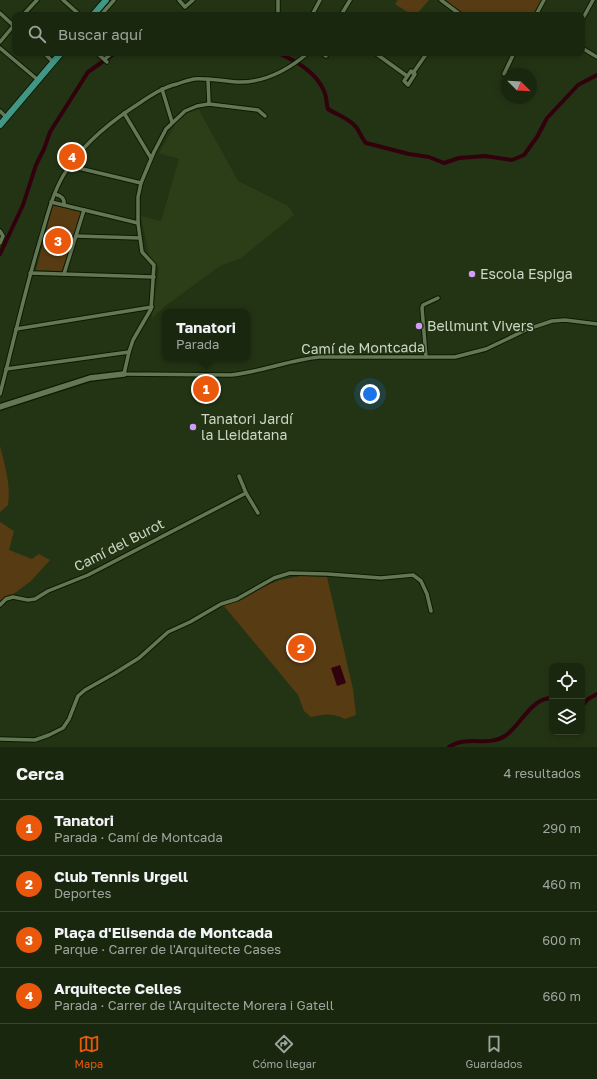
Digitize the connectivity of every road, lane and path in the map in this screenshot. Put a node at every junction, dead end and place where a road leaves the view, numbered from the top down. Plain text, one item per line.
1 (37, 0) edge
2 (63, 0) edge
3 (106, 0) edge
4 (114, 0) edge
5 (179, 0) edge
6 (193, 0) edge
7 (278, 0) edge
8 (320, 0) edge
9 (350, 0) edge
10 (441, 0) edge
11 (544, 0) edge
12 (593, 0) edge
13 (455, 11) edge
14 (26, 12) edge
15 (77, 12) edge
16 (96, 12) edge
17 (104, 12) edge
18 (278, 12) edge
19 (314, 12) edge
20 (343, 12) edge
21 (538, 12) edge
22 (0, 13) edge
23 (585, 15) edge
24 (12, 23) edge
25 (12, 29) edge
26 (0, 42) edge
27 (0, 48) edge
28 (585, 50) edge
29 (47, 56) edge
30 (59, 56) edge
31 (101, 56) edge
32 (109, 56) edge
33 (304, 56) edge
34 (379, 56) edge
35 (425, 56) edge
36 (513, 56) edge
37 (597, 57) edge
38 (54, 62) junction
39 (507, 68) edge
40 (413, 73) junction
41 (407, 76) junction
42 (38, 80) junction
43 (208, 80) junction
44 (162, 89) junction
45 (208, 104) junction
46 (0, 112) edge
47 (124, 113) junction
48 (265, 116) dead end
49 (6, 117) junction
50 (172, 122) junction
51 (0, 125) edge
52 (151, 158) junction
53 (70, 166) junction
54 (141, 183) junction
55 (55, 194) junction
56 (51, 202) junction
57 (64, 205) junction
58 (84, 210) junction
59 (138, 223) junction
60 (2, 233) edge
61 (76, 236) junction
62 (140, 238) junction
63 (0, 243) edge
64 (30, 273) junction
65 (64, 274) junction
66 (154, 277) junction
67 (438, 298) dead end
68 (152, 307) junction
69 (597, 324) edge
70 (16, 329) junction
71 (129, 352) junction
72 (426, 357) junction
73 (6, 369) junction
74 (124, 374) junction
75 (0, 394) edge
76 (0, 407) edge
77 (239, 476) dead end
78 (246, 493) junction
79 (258, 513) dead end
80 (0, 605) edge
81 (431, 611) dead end
82 (0, 740) edge

1 - 14 street
2 - 15 street
3 - 16 main road
4 - 17 street
5 - 6 street
7 - 18 street
8 - 19 street
9 - 20 street
10 - 13 street
11 - 21 street
12 - 23 street
22 - 24 street
25 - 26 street
27 - 42 street
28 - 37 street
29 - 38 street
30 - 38 main road
31 - 32 street
33 - 43 street
34 - 41 street
35 - 40 street
36 - 39 street
38 - 42 main road
40 - 41 street
40 - 41 street
42 - 49 main road
43 - 44 street
43 - 45 street
44 - 47 street
44 - 50 street
45 - 48 street
45 - 50 street
46 - 49 street
47 - 52 street
47 - 53 street
49 - 51 main road
50 - 52 street
52 - 54 street
53 - 54 street
53 - 55 street
54 - 59 street
55 - 56 street
55 - 57 street
56 - 57 street
56 - 64 street
57 - 58 street
58 - 59 street
58 - 61 street
59 - 62 street
60 - 63 street
61 - 62 street
61 - 65 street
62 - 66 street
64 - 65 street
64 - 70 street
65 - 66 street
66 - 68 street
67 - 72 street
68 - 70 street
68 - 71 street
69 - 72 street, Camí de Montcada
70 - 73 street
71 - 73 street
71 - 74 street
72 - 74 street, Camí de Montcada
73 - 75 street
74 - 76 street
77 - 78 street
78 - 79 street
78 - 80 street, Camí del Burot
81 - 82 street

